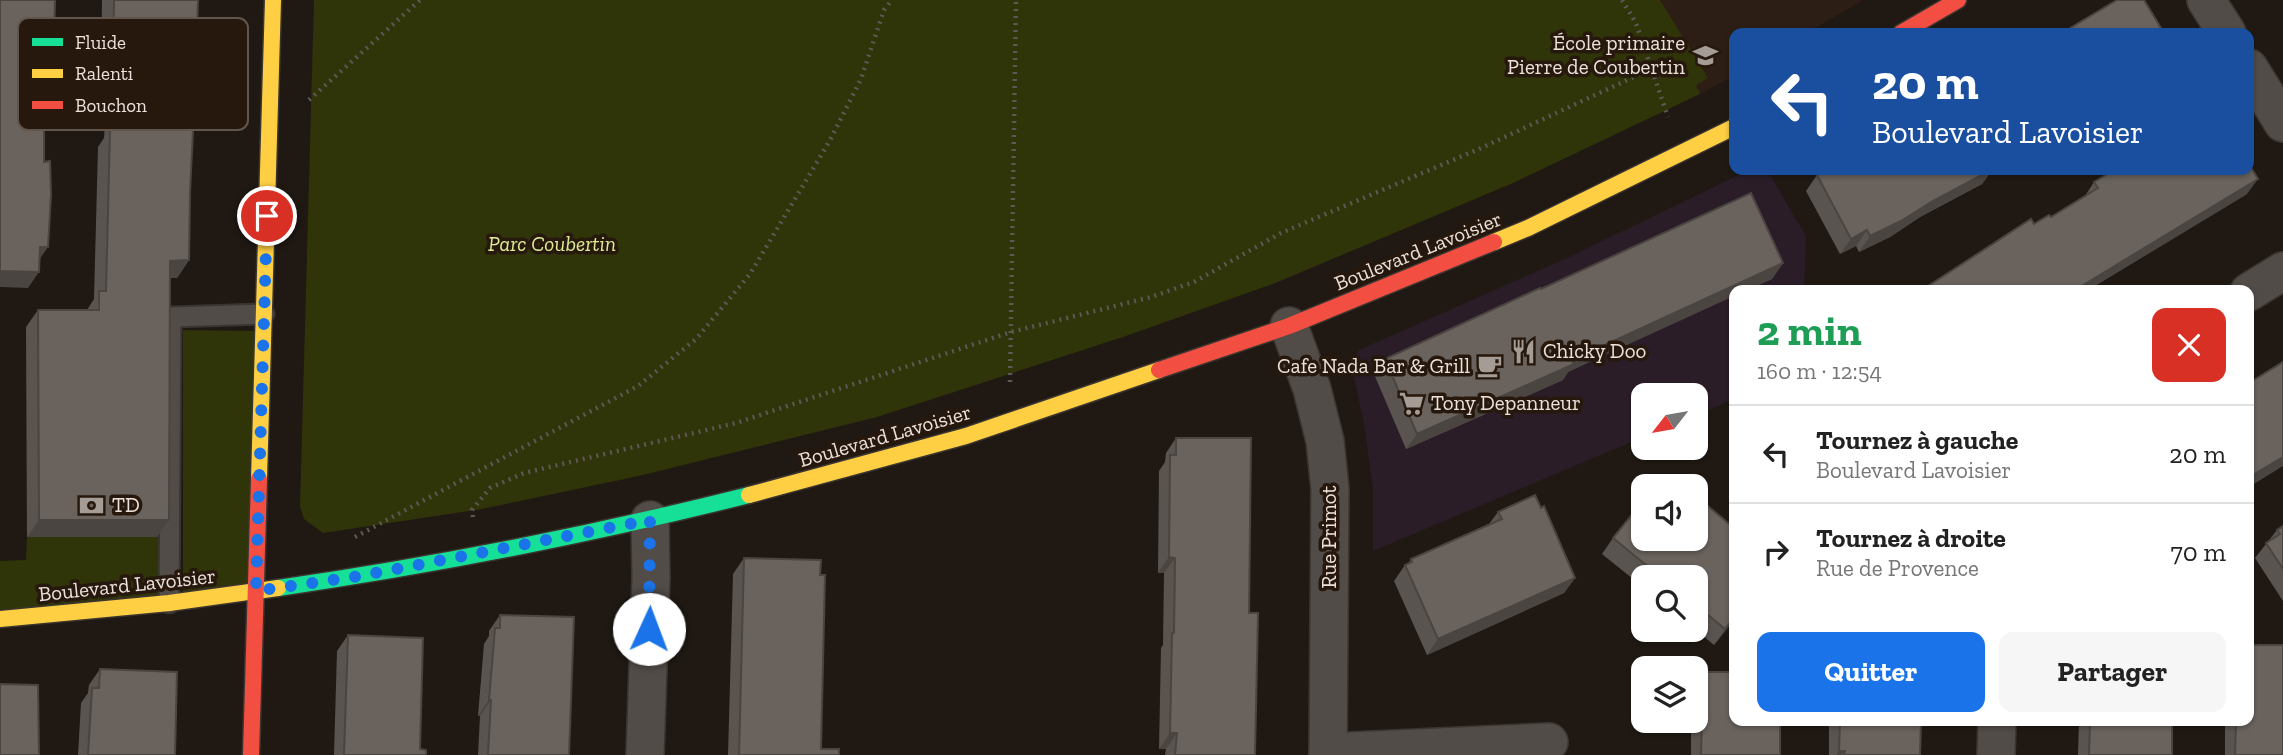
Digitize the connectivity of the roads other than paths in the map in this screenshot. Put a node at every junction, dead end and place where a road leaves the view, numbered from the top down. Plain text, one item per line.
1 (273, 0) edge
2 (1958, 0) edge
3 (2206, 0) edge
4 (1910, 28) edge
5 (2224, 28) edge
6 (2254, 76) edge
7 (2283, 123) edge
8 (1729, 130) edge
9 (2283, 271) edge
10 (2254, 289) edge
11 (264, 314) junction
12 (1289, 326) junction
13 (650, 520) junction
14 (256, 591) junction
15 (169, 603) junction
16 (0, 619) edge
17 (1997, 726) edge
18 (1549, 742) dead end
19 (1328, 753) edge
20 (251, 755) edge
21 (645, 755) edge
22 (1996, 755) edge

1 - 11 street
2 - 4 street
3 - 5 street
6 - 7 street
8 - 12 street, Boulevard Lavoisier
9 - 10 street
11 - 14 street
11 - 15 lane
12 - 13 street, Boulevard Lavoisier
12 - 19 street, Rue Primot
13 - 14 street, Boulevard Lavoisier
13 - 21 street
14 - 15 street, Boulevard Lavoisier
14 - 20 street
15 - 16 street, Boulevard Lavoisier
17 - 22 street
18 - 19 street

